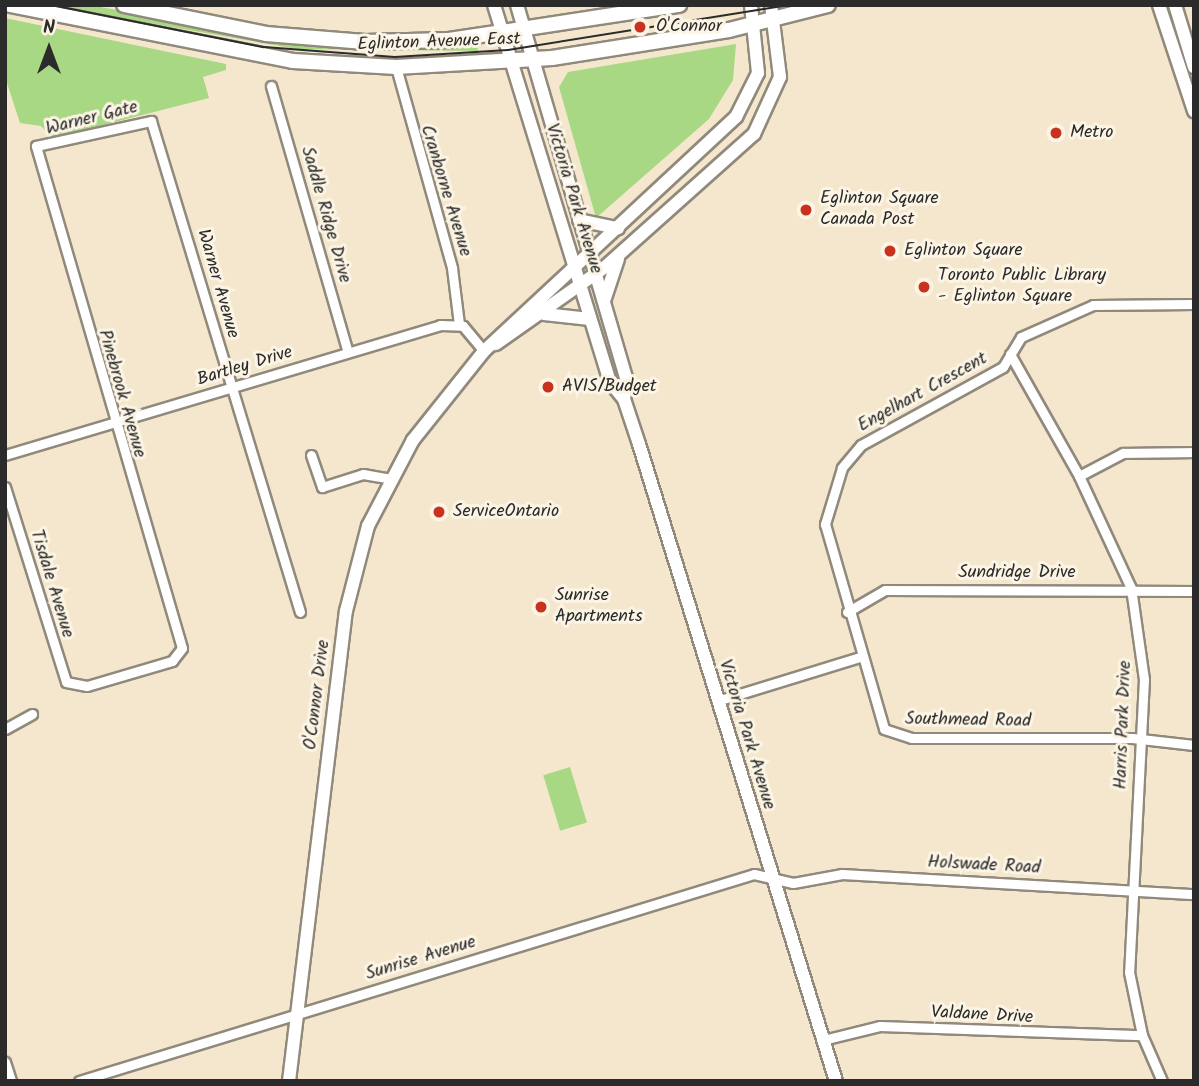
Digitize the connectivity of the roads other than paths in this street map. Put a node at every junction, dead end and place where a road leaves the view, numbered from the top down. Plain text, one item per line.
1 (10, 5) edge
2 (124, 5) edge
3 (494, 5) edge
4 (517, 5) edge
5 (678, 5) edge
6 (751, 5) edge
7 (771, 5) edge
8 (828, 5) edge
9 (1159, 5) edge
10 (1175, 5) edge
11 (777, 20) junction
12 (755, 25) junction
13 (524, 29) junction
14 (502, 32) junction
15 (534, 59) junction
16 (512, 61) junction
17 (396, 67) junction
18 (1194, 67) edge
19 (271, 86) dead end
20 (1194, 111) edge
21 (155, 125) joint
22 (36, 146) joint
23 (579, 219) junction
24 (618, 228) junction
25 (624, 250) junction
26 (589, 254) junction
27 (574, 265) junction
28 (595, 274) junction
29 (581, 286) junction
30 (604, 304) junction
31 (1194, 304) edge
32 (537, 316) junction
33 (590, 320) junction
34 (459, 324) junction
35 (484, 351) junction
36 (348, 352) junction
37 (1010, 354) junction
38 (231, 387) junction
39 (624, 399) junction
40 (113, 422) junction
41 (1194, 452) edge
42 (5, 455) edge
43 (311, 455) dead end
44 (1079, 476) junction
45 (390, 480) junction
46 (5, 487) edge
47 (1131, 588) junction
48 (1194, 591) edge
49 (300, 612) dead end
50 (847, 612) junction
51 (860, 657) junction
52 (72, 686) joint
53 (717, 701) junction
54 (32, 714) dead end
55 (5, 729) edge
56 (1142, 739) junction
57 (1194, 745) edge
58 (773, 880) junction
59 (1130, 890) junction
60 (1194, 894) edge
61 (299, 1013) junction
62 (1142, 1035) junction
63 (823, 1040) junction
64 (5, 1062) edge
65 (11, 1081) edge
66 (79, 1081) edge
67 (289, 1081) edge
68 (835, 1081) edge
69 (1162, 1081) edge

1 - 17 main road, Eglinton Avenue East
2 - 14 main road, Eglinton Avenue East
3 - 14 main road, Victoria Park Avenue
4 - 13 main road, Victoria Park Avenue
5 - 13 main road, Eglinton Avenue East
6 - 12 main road
7 - 11 main road
8 - 11 main road, Eglinton Avenue East
9 - 20 main road
10 - 18 main road
11 - 12 main road, Eglinton Avenue East
11 - 25 main road
12 - 15 main road, Eglinton Avenue East
12 - 24 main road
13 - 14 main road, Eglinton Avenue East
13 - 15 main road, Victoria Park Avenue
14 - 16 main road, Victoria Park Avenue
15 - 16 main road, Eglinton Avenue East
15 - 23 main road, Victoria Park Avenue
16 - 17 main road, Eglinton Avenue East
16 - 27 main road, Victoria Park Avenue
17 - 34 street, Cranborne Avenue
19 - 36 street, Saddle Ridge Drive
21 - 22 street, Warner Gate
21 - 38 street, Warner Avenue
22 - 40 street, Pinebrook Avenue
23 - 24 main road
23 - 26 main road, Victoria Park Avenue
24 - 26 main road
25 - 28 main road
25 - 30 main road
26 - 27 main road
26 - 28 main road, Victoria Park Avenue
27 - 29 main road, Victoria Park Avenue
27 - 35 main road, O'Connor Drive
28 - 29 main road
28 - 30 main road, Victoria Park Avenue
29 - 32 main road, O'Connor Drive
29 - 33 main road, Victoria Park Avenue
30 - 39 main road, Victoria Park Avenue
31 - 37 street, Engelhart Crescent
32 - 33 main road
32 - 35 main road, O'Connor Drive
33 - 39 main road, Victoria Park Avenue
34 - 35 street
34 - 36 street, Bartley Drive
35 - 45 main road, O'Connor Drive
36 - 38 street, Bartley Drive
37 - 44 street, Harris Park Drive
37 - 50 street, Engelhart Crescent
38 - 40 street, Bartley Drive
38 - 49 street, Warner Avenue
39 - 53 main road, Victoria Park Avenue
40 - 42 street, Bartley Drive
40 - 52 street, Pinebrook Avenue
41 - 44 street
43 - 45 street
44 - 47 street, Harris Park Drive
45 - 61 main road, O'Connor Drive
46 - 52 street, Tisdale Avenue
47 - 48 street, Sundridge Drive
47 - 50 street, Sundridge Drive
47 - 56 street, Harris Park Drive
50 - 51 street, Engelhart Crescent
51 - 53 street
51 - 56 street, Southmead Road
53 - 58 main road, Victoria Park Avenue
54 - 55 street
56 - 57 street, Southmead Road
56 - 59 street, Harris Park Drive
58 - 59 street, Holswade Road
58 - 61 street, Sunrise Avenue
58 - 63 main road, Victoria Park Avenue
59 - 60 street, Holswade Road
59 - 62 street, Harris Park Drive
61 - 66 street, Sunrise Avenue
61 - 67 main road, O'Connor Drive
62 - 63 street, Valdane Drive
62 - 69 street, Harris Park Drive
63 - 68 main road, Victoria Park Avenue
64 - 65 street

